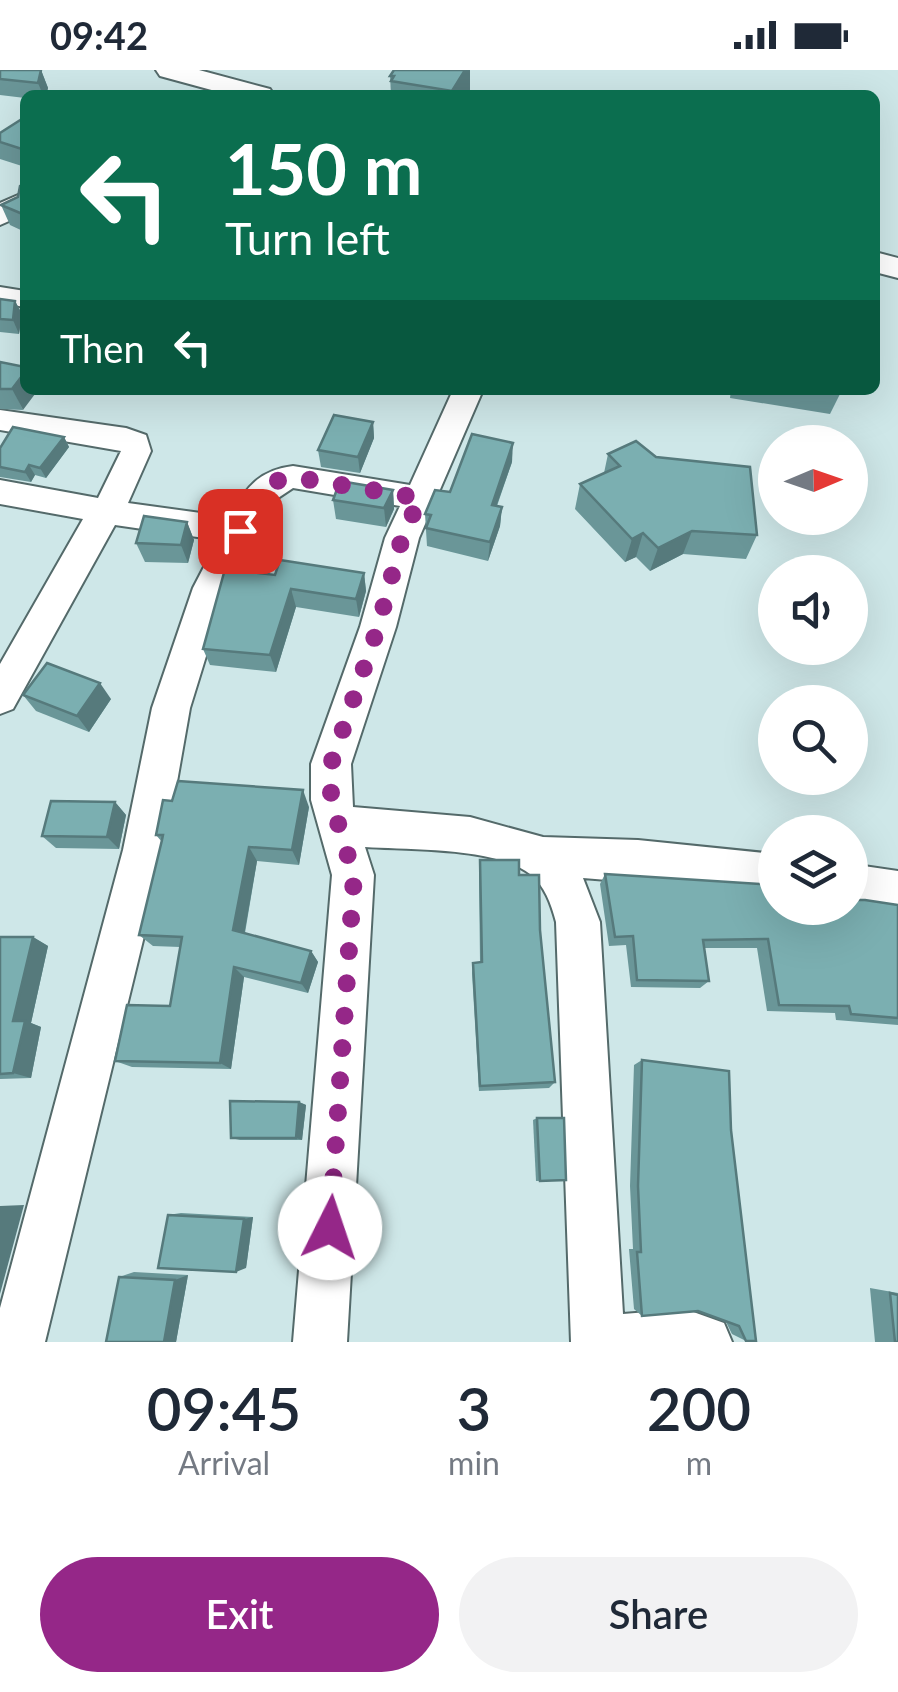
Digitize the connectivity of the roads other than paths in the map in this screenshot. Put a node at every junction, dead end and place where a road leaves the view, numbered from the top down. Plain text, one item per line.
1 (169, 70) edge
2 (215, 83) edge
3 (241, 90) edge
4 (466, 395) edge
5 (0, 420) edge
6 (0, 492) edge
7 (420, 498) junction
8 (108, 512) junction
9 (240, 531) junction
10 (0, 698) edge
11 (337, 826) junction
12 (541, 856) junction
13 (758, 872) edge
14 (868, 888) edge
15 (898, 892) edge
16 (18, 1342) edge
17 (320, 1342) edge
18 (598, 1342) edge
19 (619, 1342) edge
20 (705, 1342) edge

1 - 2 street
2 - 3 street
4 - 7 street
5 - 8 street
6 - 8 street
7 - 9 street
7 - 11 street
8 - 9 street
8 - 10 street
9 - 16 street
11 - 12 street
11 - 17 street
12 - 13 street
12 - 18 street
14 - 15 street
19 - 20 street

